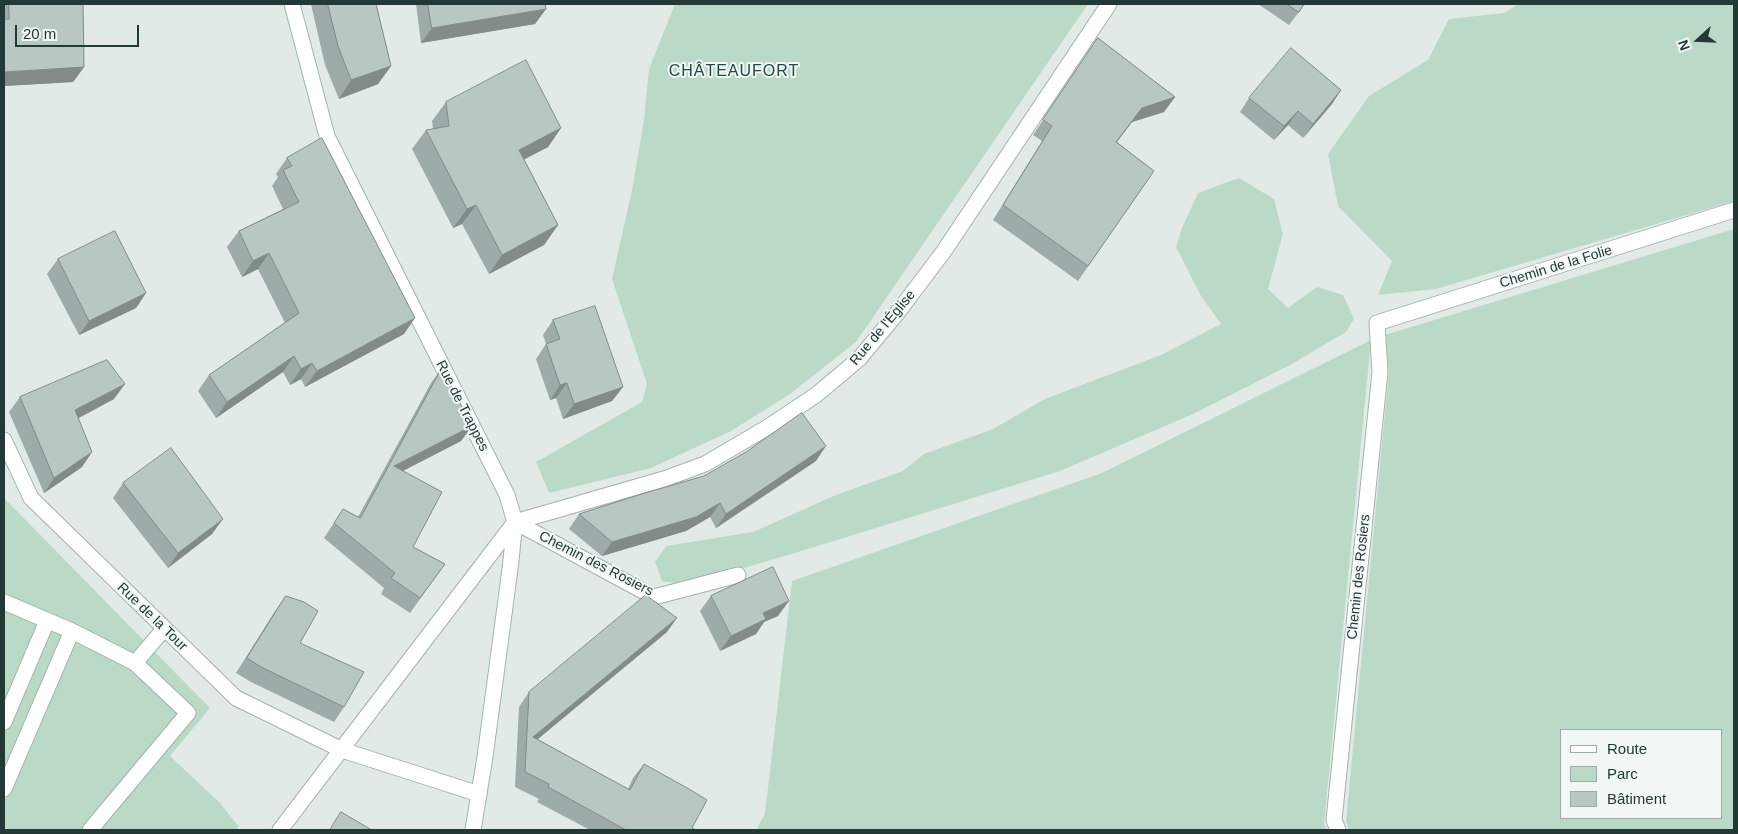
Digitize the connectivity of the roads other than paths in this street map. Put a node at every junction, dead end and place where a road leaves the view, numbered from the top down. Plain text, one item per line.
1 (292, 4) edge
2 (1109, 4) edge
3 (1734, 210) edge
4 (1377, 323) joint
5 (4, 440) edge
6 (514, 522) junction
7 (738, 575) dead end
8 (4, 602) edge
9 (47, 621) junction
10 (164, 629) junction
11 (72, 631) junction
12 (135, 663) junction
13 (4, 722) edge
14 (342, 750) junction
15 (4, 789) edge
16 (479, 794) junction
17 (90, 830) edge
18 (280, 830) edge
19 (473, 830) edge
20 (1338, 830) edge

1 - 6 street, Rue de Trappes
2 - 6 street, Rue de l'Église
3 - 4 street, Chemin de la Folie
4 - 20 street, Chemin des Rosiers
5 - 10 street, Rue de la Tour
6 - 7 street, Chemin des Rosiers
6 - 14 street
6 - 16 street, Rue de Trappes
8 - 9 street
9 - 11 street
9 - 13 street
10 - 12 street
10 - 14 street, Rue de la Tour
11 - 12 street
11 - 15 street
12 - 17 street
14 - 16 street, Rue de la Tour
14 - 18 street
16 - 19 street, Rue de Trappes

